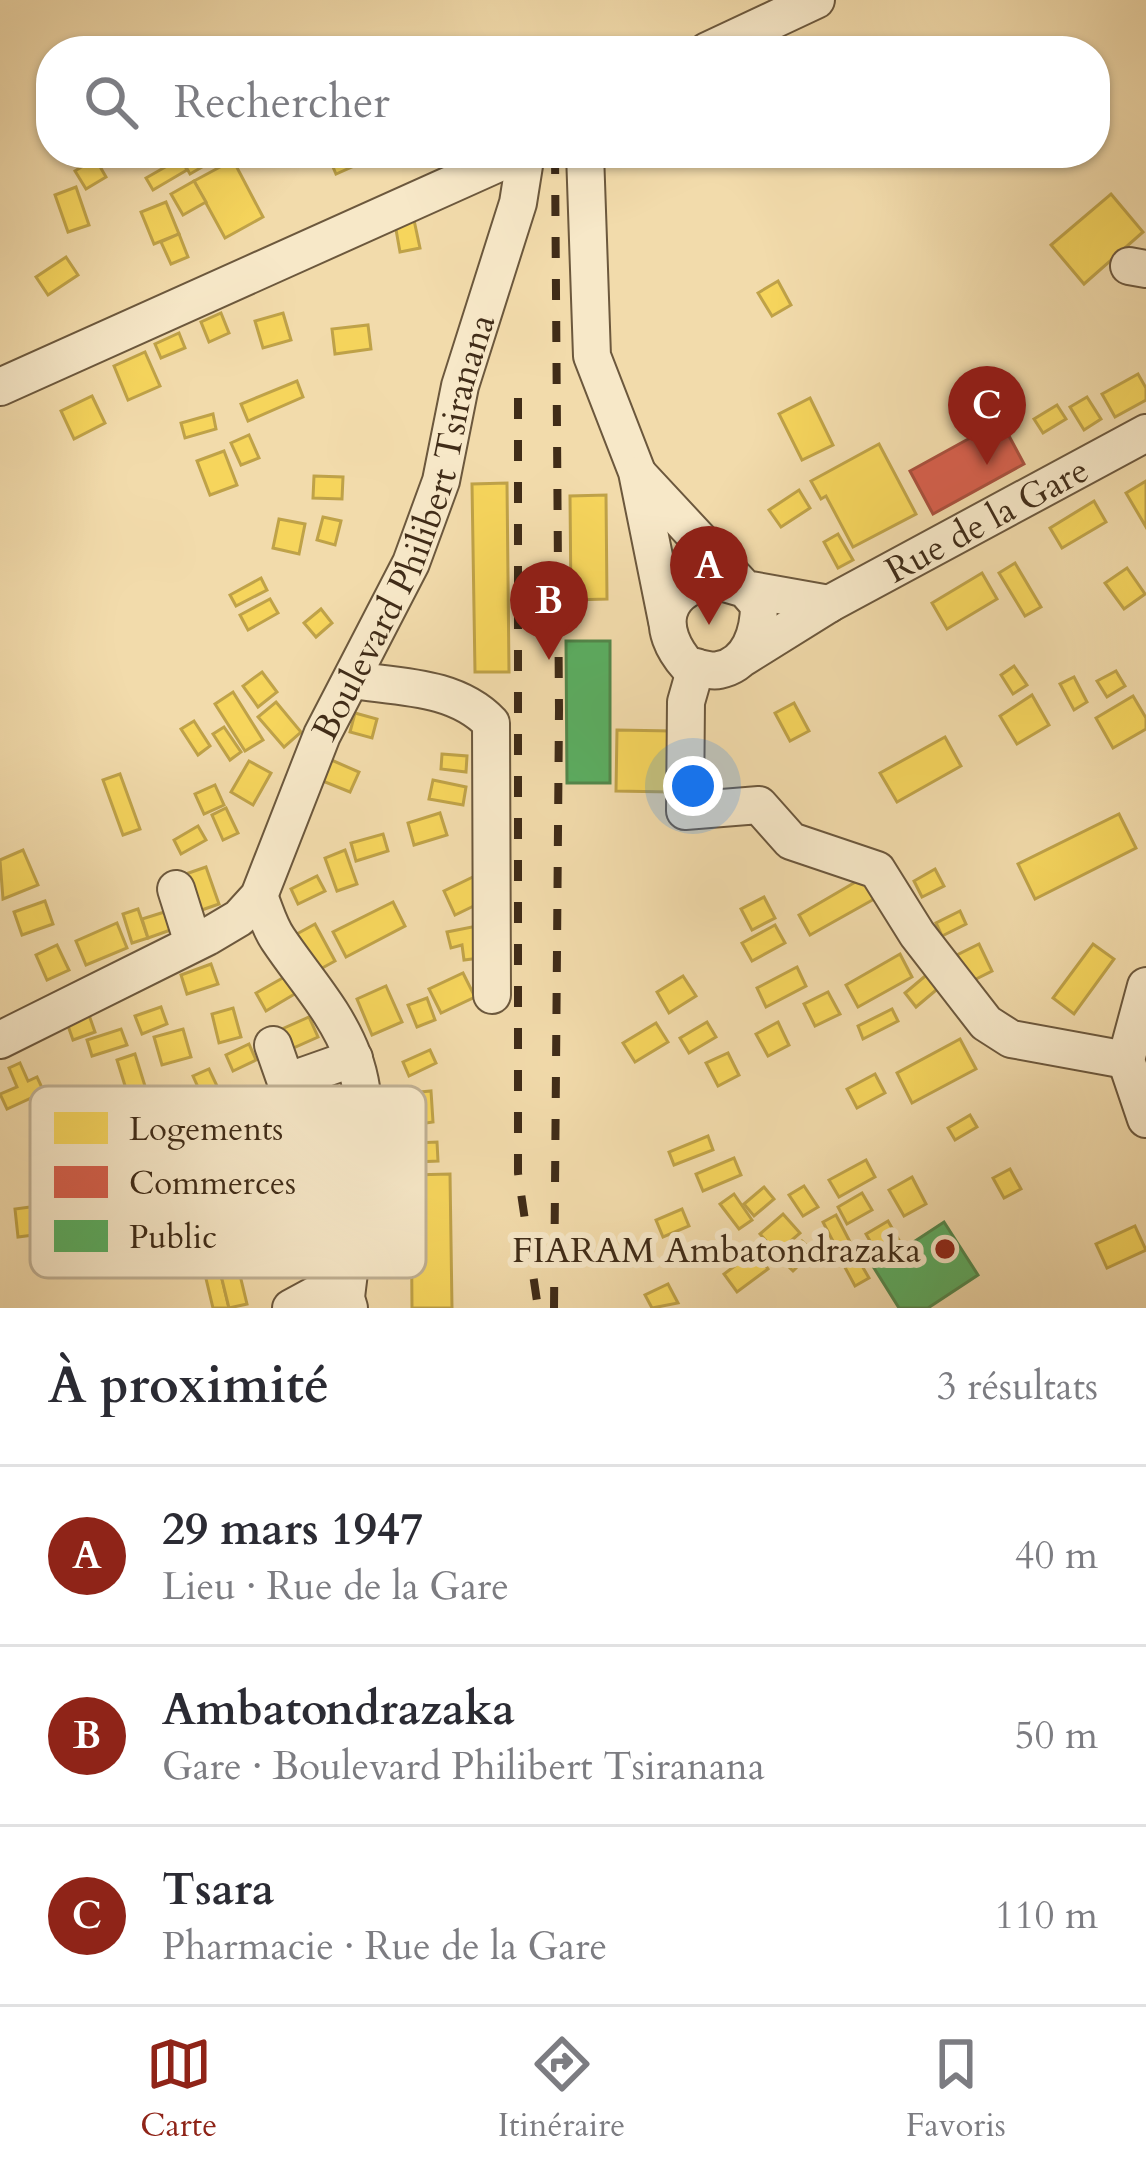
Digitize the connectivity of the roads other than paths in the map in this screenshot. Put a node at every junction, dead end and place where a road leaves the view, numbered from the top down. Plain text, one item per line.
1 (816, 0) edge
2 (739, 36) edge
3 (490, 168) edge
4 (522, 168) edge
5 (586, 168) edge
6 (0, 387) edge
7 (1146, 433) edge
8 (637, 472) junction
9 (745, 589) junction
10 (829, 604) junction
11 (667, 621) junction
12 (744, 657) junction
13 (696, 668) junction
14 (352, 680) junction
15 (176, 889) dead end
16 (259, 896) junction
17 (194, 943) junction
18 (1146, 986) edge
19 (492, 995) dead end
20 (0, 1040) edge
21 (273, 1046) dead end
22 (354, 1058) junction
23 (1126, 1060) junction
24 (360, 1086) edge
25 (1146, 1119) edge
26 (347, 1303) edge
27 (292, 1308) edge

1 - 2 street
3 - 6 street
4 - 14 street, Boulevard Philibert Tsiranana
5 - 8 street
7 - 10 street, Rue de la Gare
8 - 9 street
8 - 11 street
9 - 10 street
9 - 11 street
9 - 12 street
10 - 12 street, Rue de la Gare
11 - 13 street
12 - 13 street
13 - 23 street
14 - 16 street, Boulevard Philibert Tsiranana
14 - 19 street
15 - 17 street
16 - 17 street
16 - 22 street
17 - 20 street
18 - 23 street
21 - 22 street
22 - 24 street
23 - 25 street
26 - 27 street

